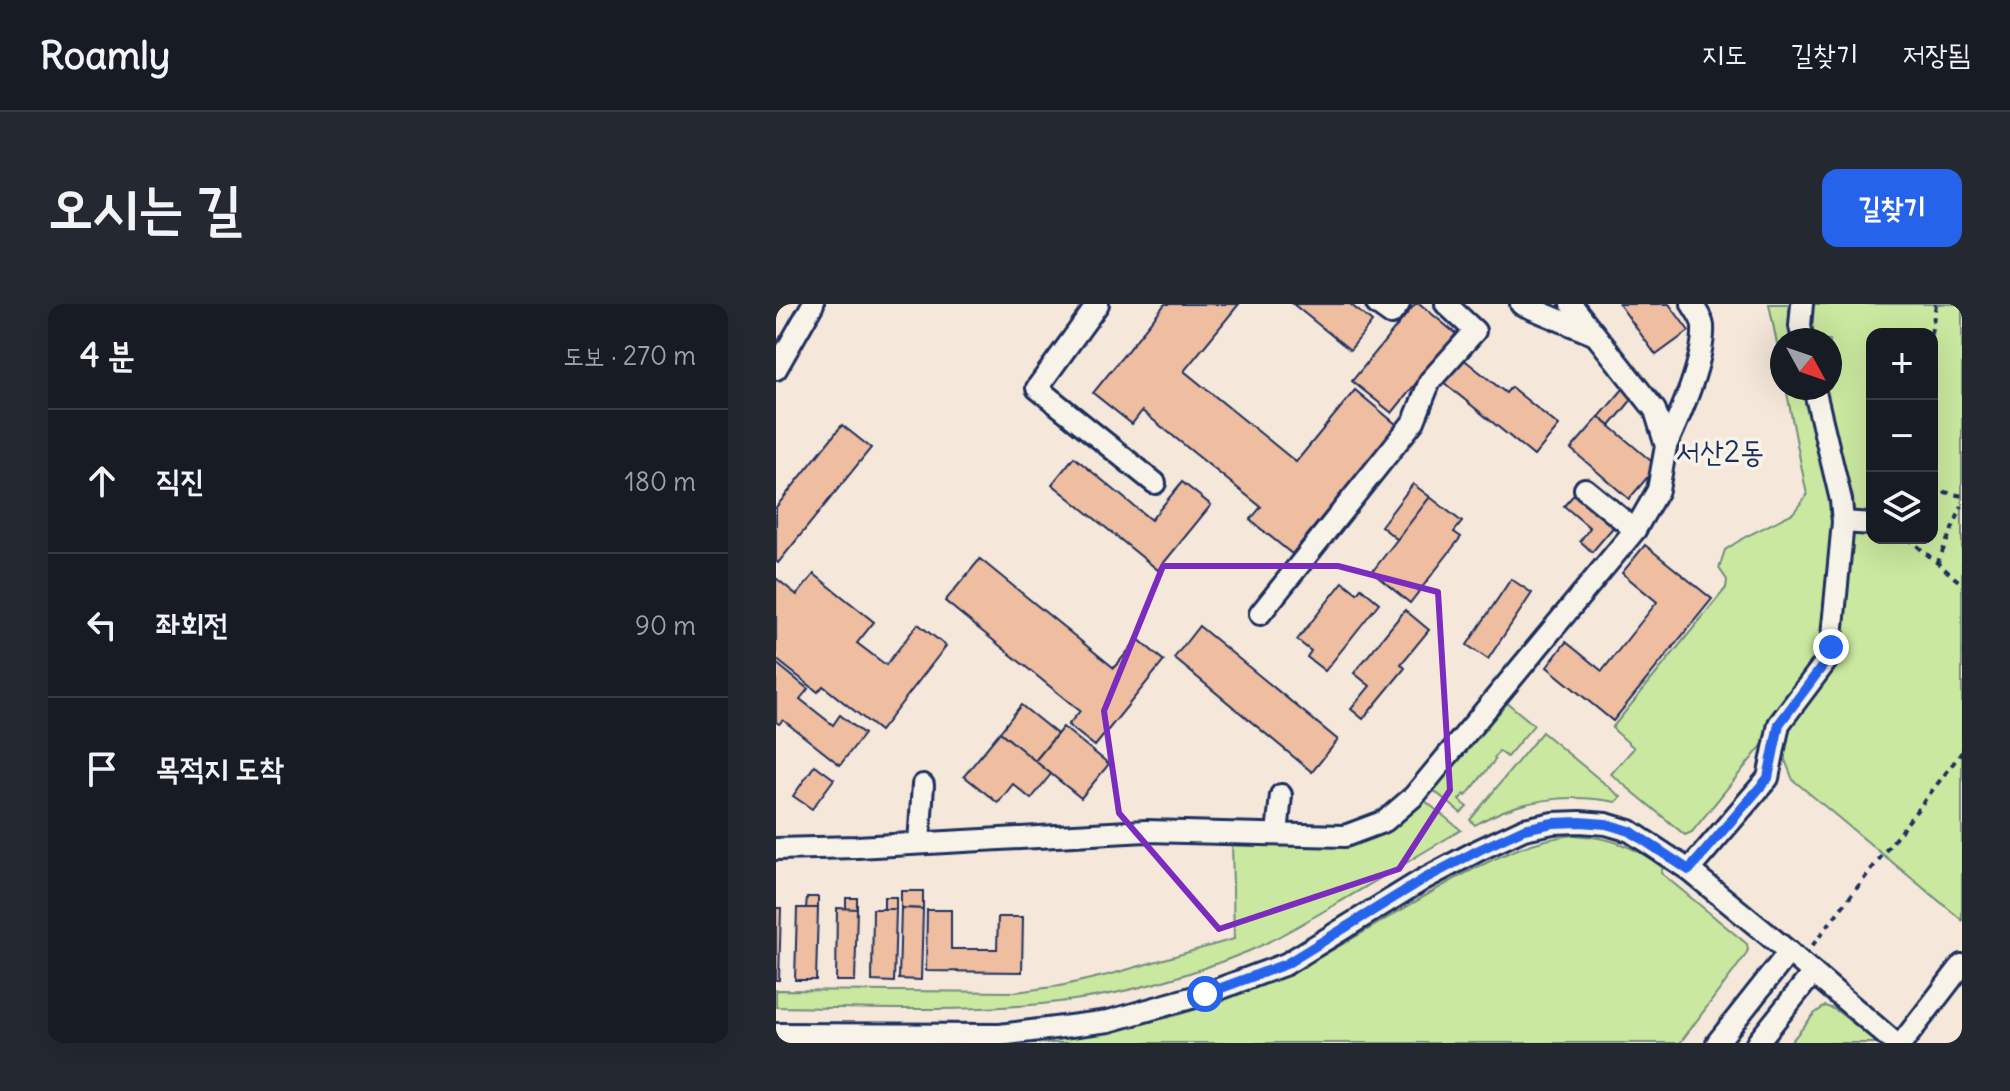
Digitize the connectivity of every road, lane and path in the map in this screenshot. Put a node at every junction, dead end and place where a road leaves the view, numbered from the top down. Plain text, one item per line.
1 (813, 304) edge
2 (1098, 304) edge
3 (1377, 304) edge
4 (1399, 304) edge
5 (1446, 304) edge
6 (1521, 304) edge
7 (1571, 304) edge
8 (1692, 304) edge
9 (1802, 304) edge
10 (1936, 304) edge
11 (1800, 328) edge
12 (1932, 328) edge
13 (1593, 334) junction
14 (776, 369) edge
15 (1817, 400) edge
16 (1666, 446) junction
17 (1155, 483) dead end
18 (1585, 489) dead end
19 (1938, 490) edge
20 (1962, 496) edge
21 (1962, 506) edge
22 (1843, 522) junction
23 (1866, 524) edge
24 (1635, 530) junction
25 (1915, 544) edge
26 (1937, 564) junction
27 (1962, 584) edge
28 (1260, 614) dead end
29 (1962, 752) edge
30 (923, 785) dead end
31 (1281, 795) dead end
32 (1277, 834) junction
33 (919, 843) junction
34 (776, 849) edge
35 (1689, 870) junction
36 (1801, 962) junction
37 (1962, 965) edge
38 (776, 1034) edge
39 (1717, 1043) edge
40 (1757, 1043) edge
41 (1895, 1043) edge
42 (1902, 1043) edge

1 - 14 street
2 - 17 street
3 - 4 street
5 - 28 street
6 - 13 street
7 - 13 street
8 - 16 street
9 - 11 street
10 - 12 path
13 - 16 street
15 - 22 street
16 - 24 street
18 - 24 street
19 - 20 path
21 - 26 path
22 - 23 street
22 - 35 street
24 - 32 street
25 - 26 path
26 - 27 path
29 - 36 path
30 - 33 street
31 - 32 street
32 - 33 street
33 - 34 street
35 - 36 street
35 - 38 street
36 - 39 street
36 - 40 street
36 - 41 street
37 - 42 street

